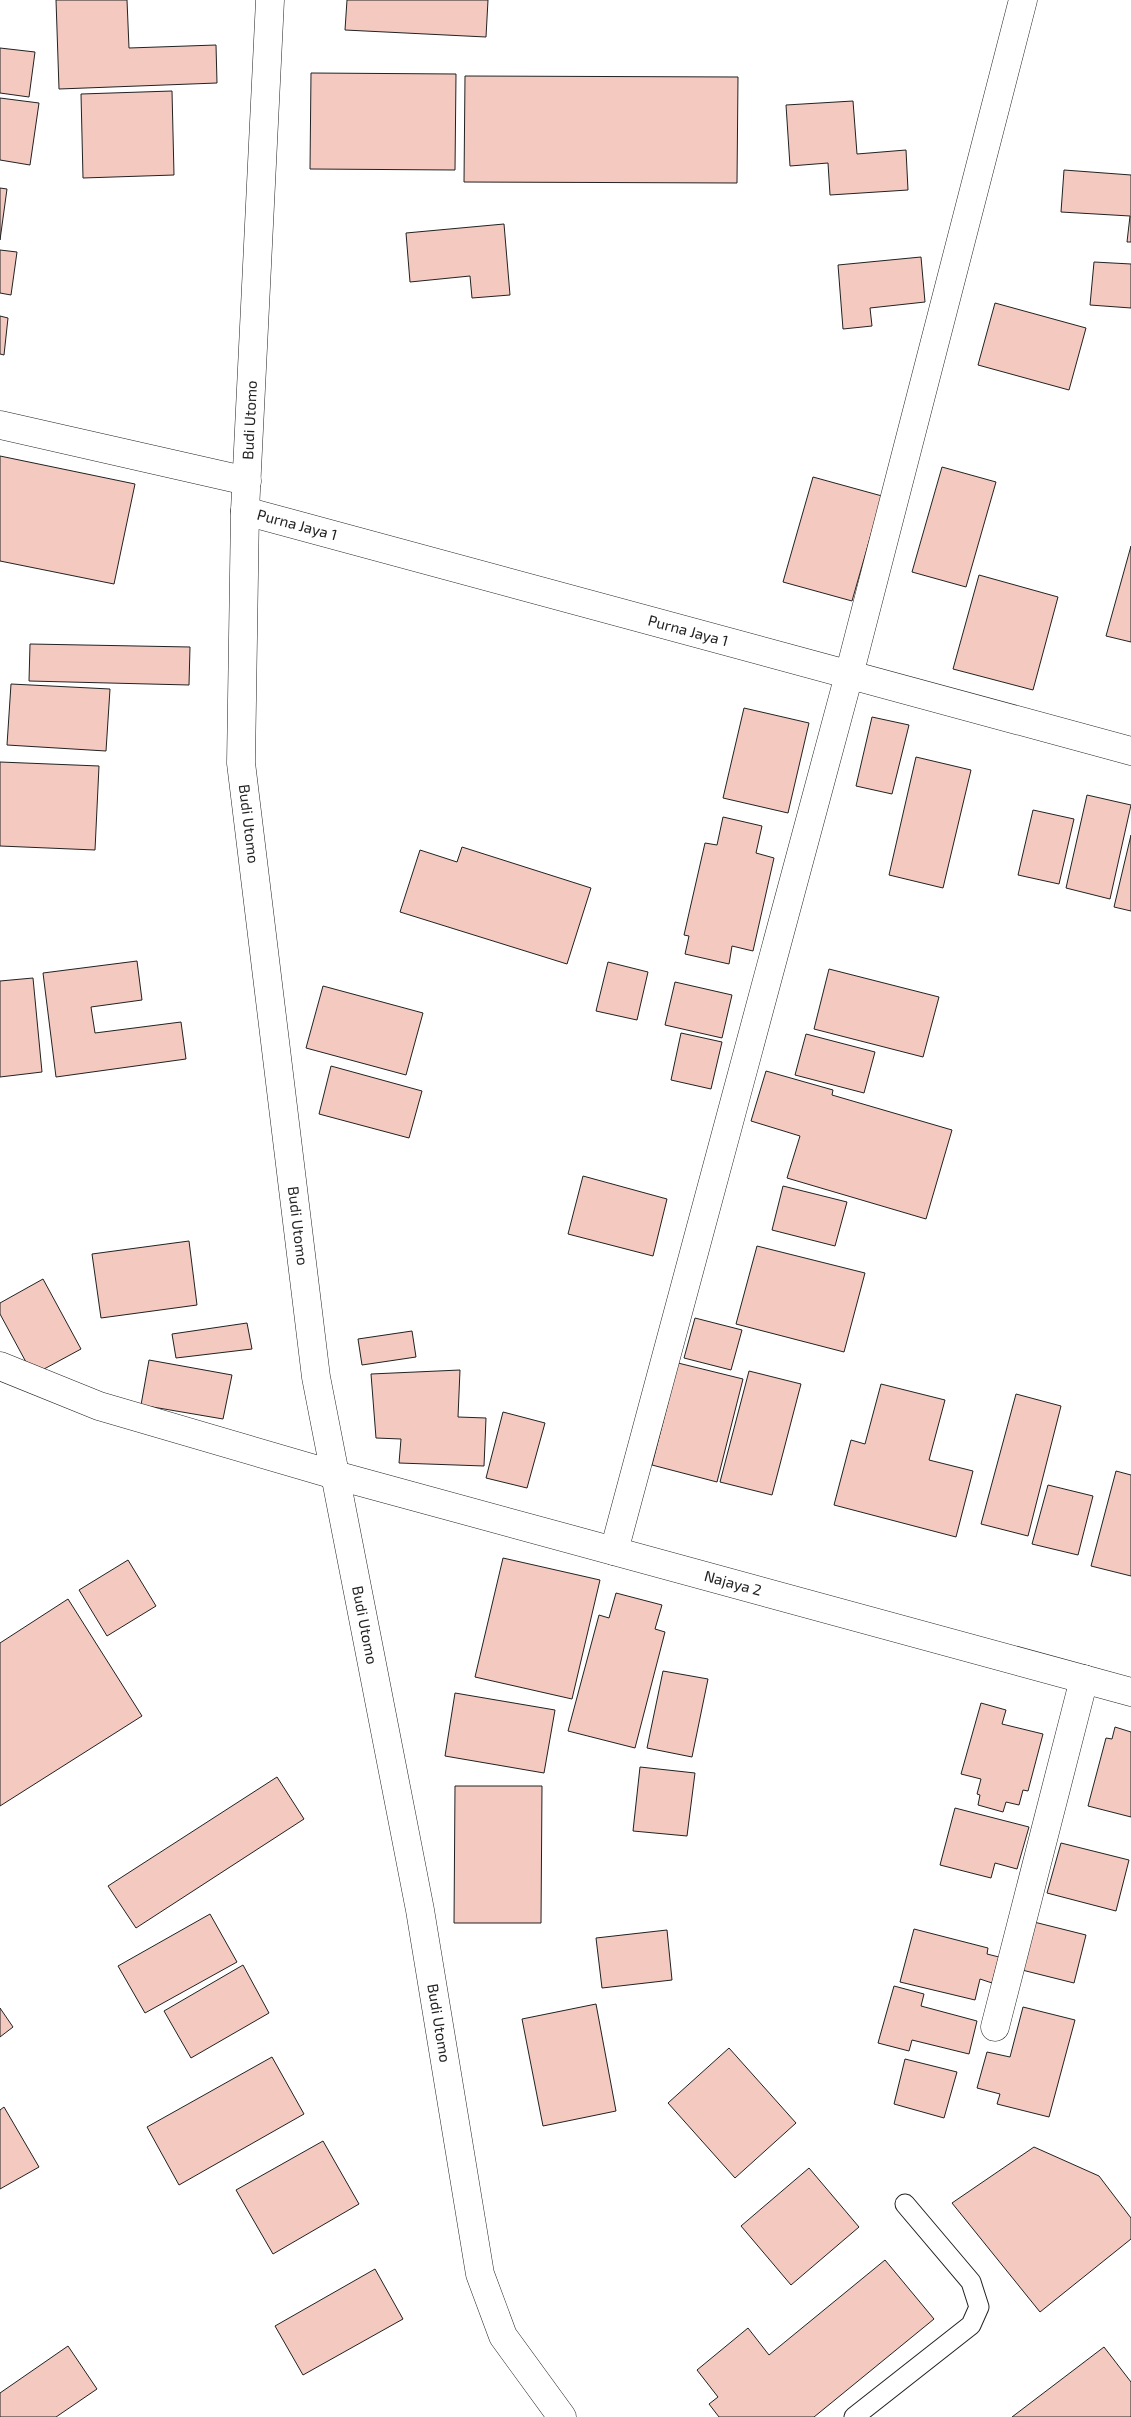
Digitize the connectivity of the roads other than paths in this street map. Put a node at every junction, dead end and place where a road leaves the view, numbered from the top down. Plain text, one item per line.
1 (270, 0) edge
2 (1023, 0) edge
3 (0, 425) edge
4 (247, 481) junction
5 (245, 511) junction
6 (849, 674) junction
7 (1131, 751) edge
8 (0, 1366) edge
9 (335, 1474) junction
10 (614, 1551) junction
11 (1084, 1679) junction
12 (1131, 1692) edge
13 (995, 2027) dead end
14 (905, 2204) dead end
15 (562, 2417) edge
16 (854, 2417) edge

1 - 4 street, Budi Utomo
2 - 6 street
3 - 4 street
4 - 5 street, Budi Utomo
5 - 6 street, Purna Jaya 1
5 - 9 street, Budi Utomo
6 - 7 street, Purna Jaya 1
6 - 10 street
8 - 9 street, Najaya 2
9 - 10 street, Najaya 2
9 - 15 street, Budi Utomo
10 - 11 street, Najaya 2
11 - 12 street, Najaya 2
11 - 13 street
14 - 16 lane

